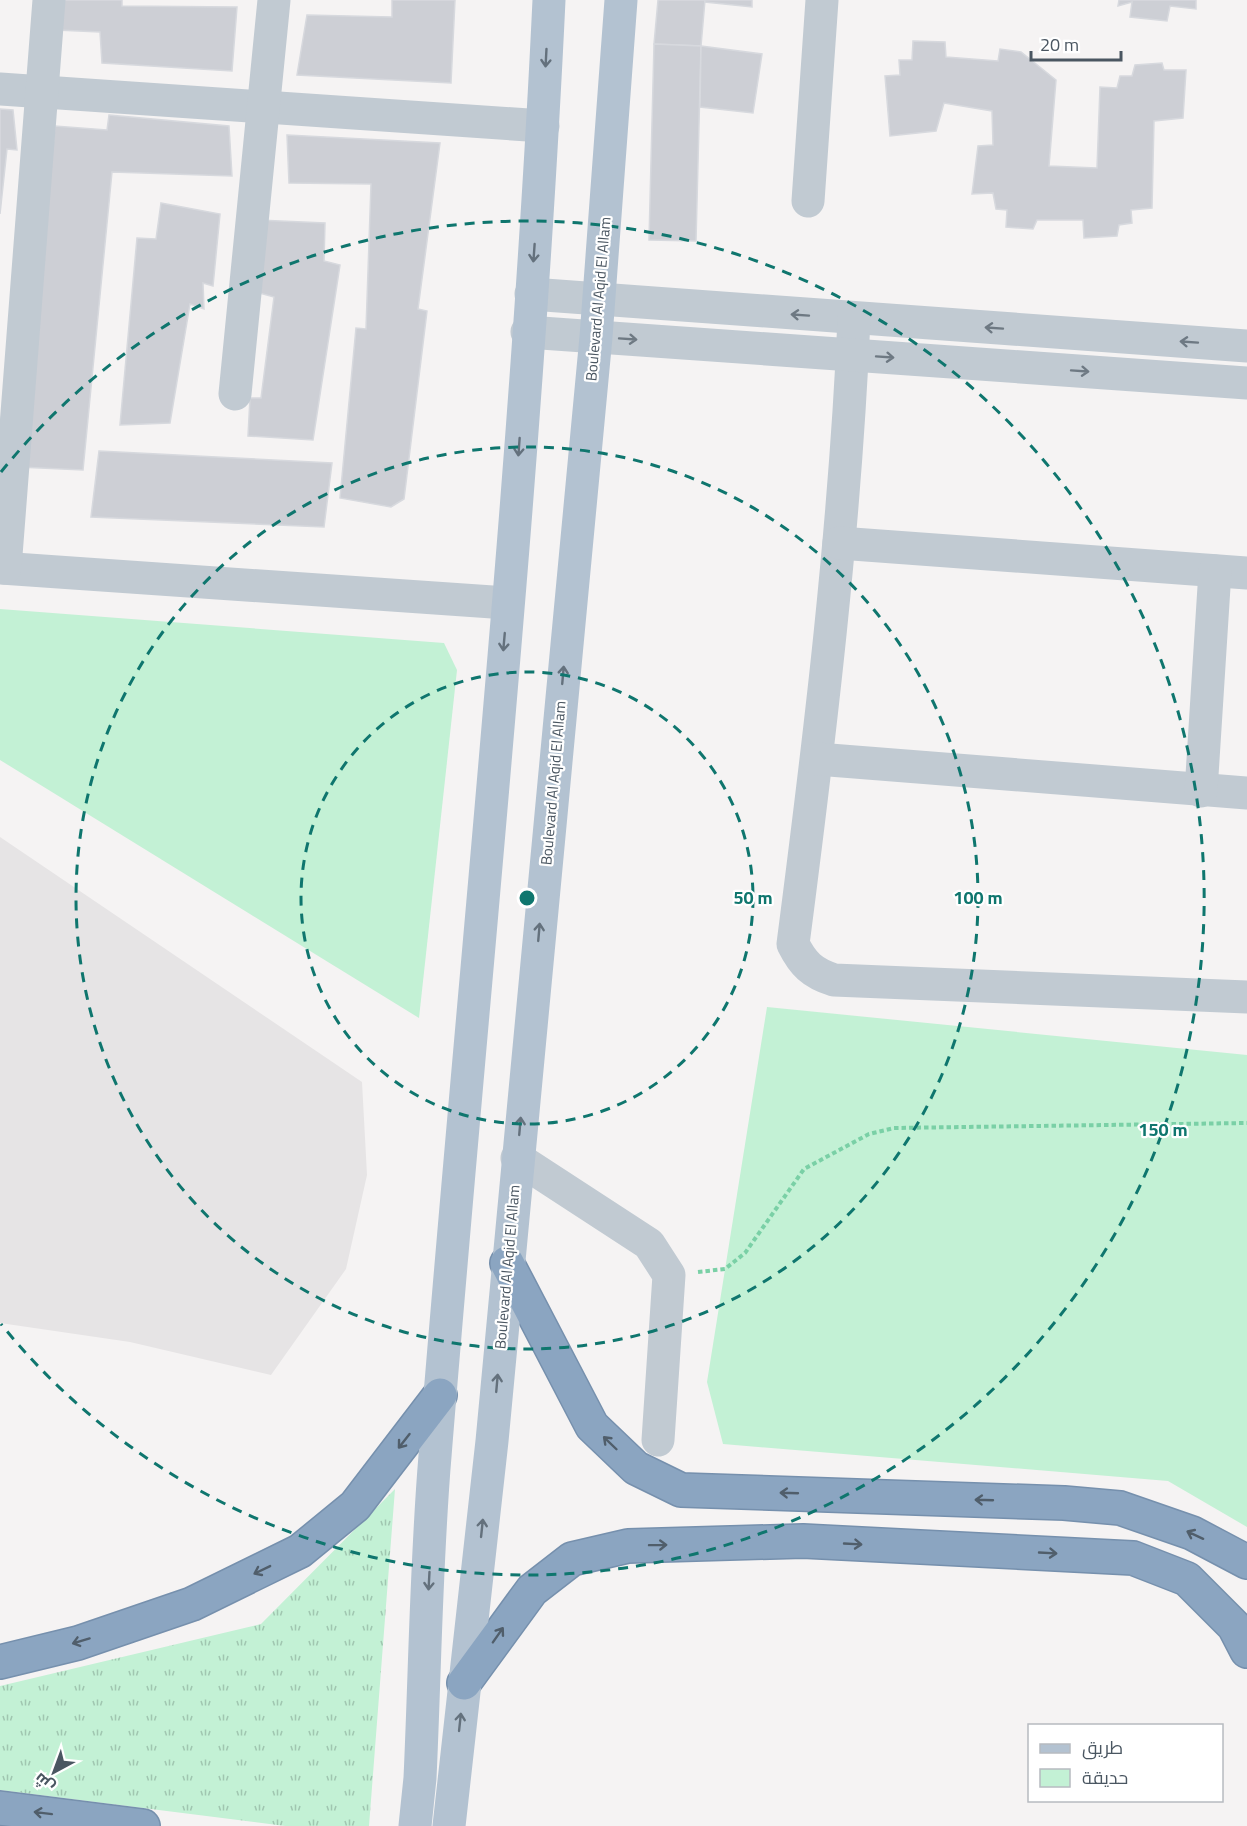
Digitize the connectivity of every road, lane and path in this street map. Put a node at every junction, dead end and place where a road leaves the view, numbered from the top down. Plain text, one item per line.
1 (49, 0) edge
2 (274, 0) edge
3 (549, 0) edge
4 (621, 0) edge
5 (822, 0) edge
6 (0, 89) edge
7 (42, 93) junction
8 (265, 108) junction
9 (543, 126) junction
10 (808, 201) dead end
11 (531, 294) junction
12 (598, 300) junction
13 (854, 319) junction
14 (527, 332) junction
15 (596, 337) junction
16 (1247, 346) edge
17 (852, 354) junction
18 (1247, 382) edge
19 (235, 394) dead end
20 (839, 543) junction
21 (2, 568) edge
22 (1215, 571) junction
23 (1247, 573) edge
24 (507, 603) junction
25 (817, 759) junction
26 (1201, 791) junction
27 (1247, 793) edge
28 (1247, 997) edge
29 (1247, 1123) edge
30 (518, 1158) junction
31 (507, 1263) junction
32 (669, 1275) junction
33 (440, 1395) junction
34 (658, 1440) dead end
35 (1247, 1562) edge
36 (1247, 1651) edge
37 (0, 1662) edge
38 (464, 1683) junction
39 (0, 1808) edge
40 (143, 1826) edge
41 (415, 1826) edge
42 (449, 1826) edge

1 - 7 street
2 - 8 street
3 -> 9 main road
4 - 12 main road, Boulevard Al Aqid El Allam
5 - 10 street
6 - 7 street
7 - 8 street
7 - 21 street
8 - 9 street
8 - 19 street
9 -> 11 main road
11 - 12 street
11 - 14 main road
13 -> 12 street
12 - 15 main road, Boulevard Al Aqid El Allam
16 -> 13 street
13 - 17 street
14 - 15 street
14 -> 24 main road
15 -> 17 street
30 -> 15 main road, Boulevard Al Aqid El Allam
17 -> 18 street
17 - 20 street
20 - 22 street
20 - 25 street
21 - 24 street
22 - 23 street
22 - 26 street
24 -> 33 main road
25 - 26 street
25 - 28 street
26 - 27 street
29 - 32 path
30 - 31 main road, Boulevard Al Aqid El Allam
30 - 32 street
35 -> 31 highway
38 -> 31 main road, Boulevard Al Aqid El Allam
32 - 34 street
33 -> 37 highway
33 -> 41 main road
38 -> 36 highway
42 -> 38 main road, Boulevard Al Aqid El Allam
40 -> 39 highway

